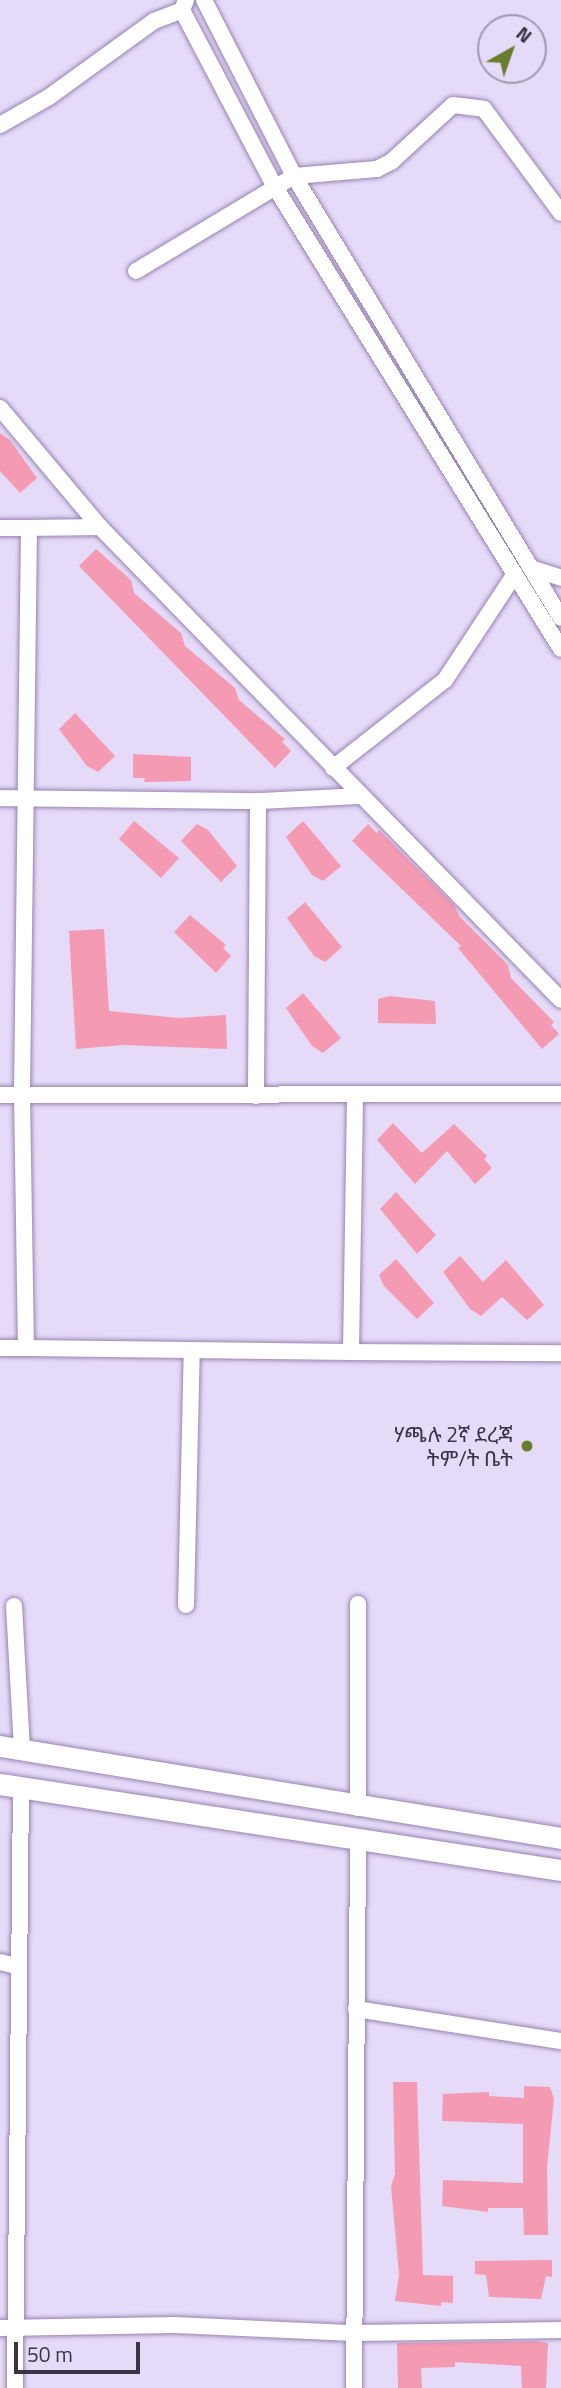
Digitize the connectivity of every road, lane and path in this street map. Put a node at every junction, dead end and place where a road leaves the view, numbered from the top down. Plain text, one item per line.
1 (204, 0) edge
2 (184, 5) edge
3 (0, 125) edge
4 (295, 176) junction
5 (275, 187) junction
6 (561, 213) edge
7 (136, 271) dead end
8 (0, 408) edge
9 (100, 527) junction
10 (0, 528) edge
11 (29, 528) junction
12 (531, 568) junction
13 (515, 574) junction
14 (561, 578) edge
15 (561, 618) edge
16 (561, 649) edge
17 (333, 768) junction
18 (360, 796) junction
19 (0, 798) edge
20 (28, 799) junction
21 (258, 801) junction
22 (561, 1000) edge
23 (561, 1094) edge
24 (0, 1095) edge
25 (22, 1095) junction
26 (256, 1096) junction
27 (355, 1097) junction
28 (0, 1348) edge
29 (26, 1348) junction
30 (192, 1350) junction
31 (351, 1352) junction
32 (561, 1353) edge
33 (358, 1604) dead end
34 (186, 1605) dead end
35 (14, 1606) dead end
36 (0, 1746) edge
37 (22, 1750) junction
38 (10, 1785) edge
39 (358, 1808) junction
40 (561, 1838) edge
41 (358, 1839) junction
42 (561, 1870) edge
43 (0, 1962) edge
44 (18, 1966) junction
45 (356, 2009) junction
46 (561, 2041) edge
47 (8, 2328) edge
48 (561, 2330) edge
49 (354, 2333) junction
50 (15, 2388) edge
51 (354, 2388) edge

1 - 4 street
2 - 3 street
2 - 5 street
4 - 5 street
4 - 6 street
4 - 12 street
5 - 7 street
5 - 13 street
8 - 9 street
9 - 11 street
9 - 17 street
10 - 11 street
11 - 20 street
12 - 14 street
12 - 15 street
13 - 16 street
13 - 17 street
17 - 18 street
18 - 21 street
18 - 22 street
19 - 20 street
20 - 21 street
20 - 25 street
21 - 26 street
23 - 27 street
24 - 25 street
25 - 26 street
25 - 29 street
26 - 27 street
27 - 31 street
28 - 29 street
29 - 30 street
30 - 31 street
30 - 34 street
31 - 32 street
33 - 39 street
35 - 37 street
36 - 37 street
37 - 39 street
38 - 41 street
38 - 44 street
39 - 40 street
41 - 42 street
41 - 45 street
43 - 44 street
44 - 47 street
45 - 46 street
45 - 49 street
47 - 49 street
47 - 50 street
48 - 49 street
49 - 51 street

